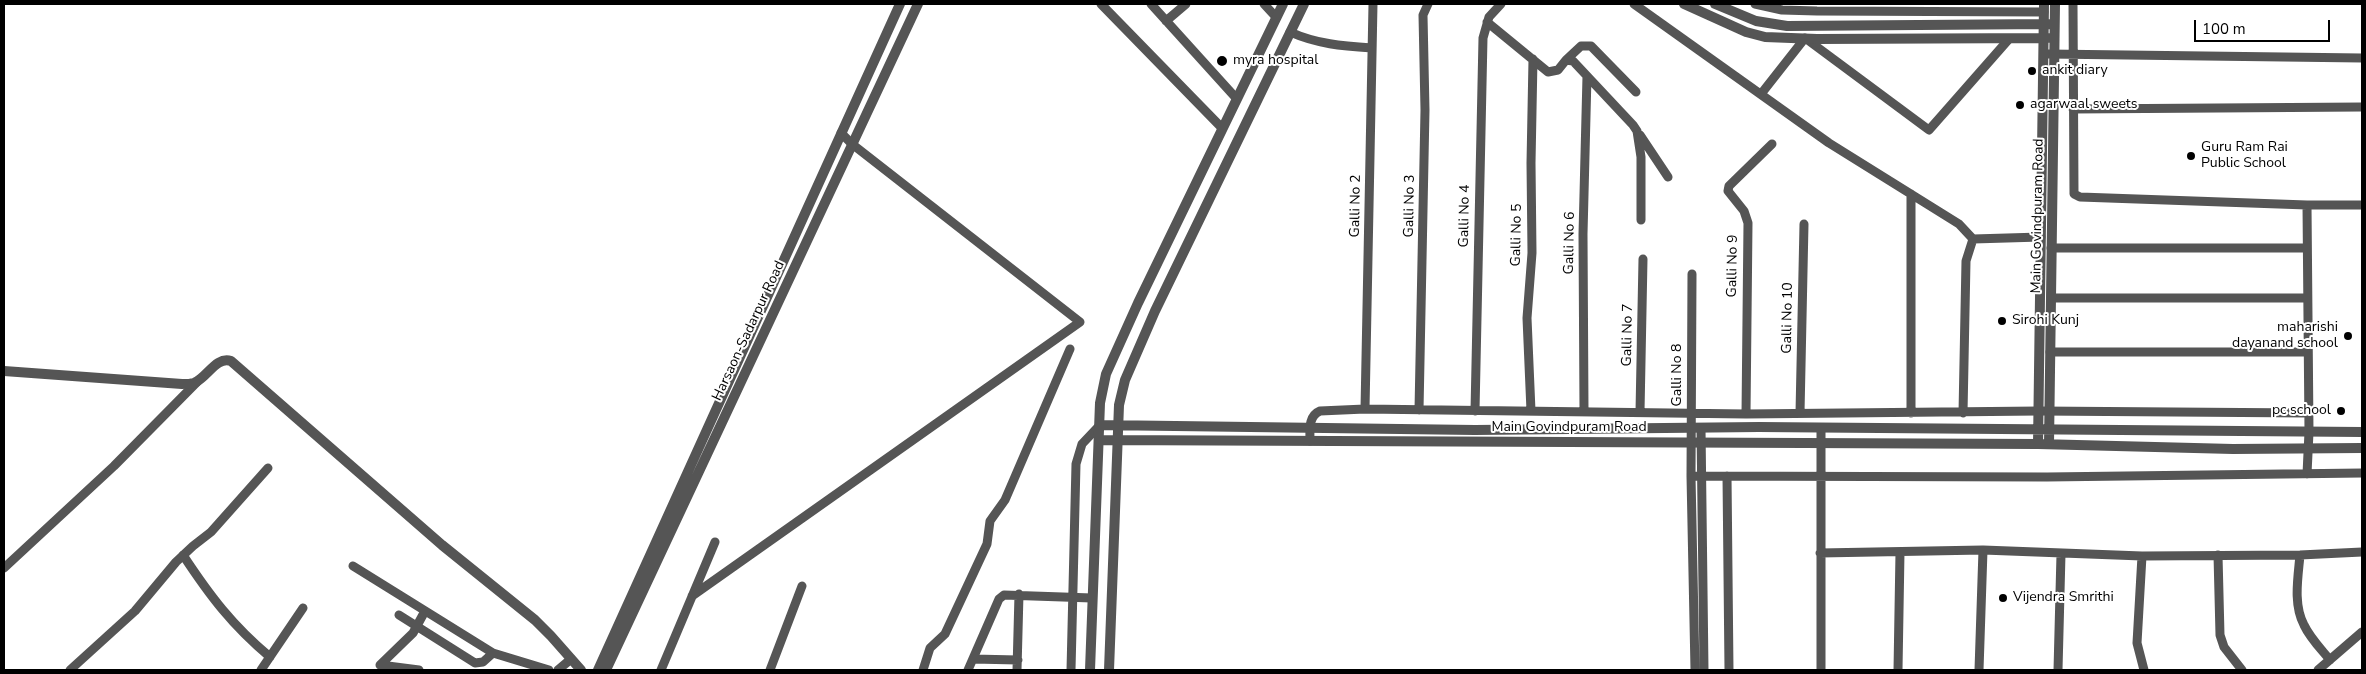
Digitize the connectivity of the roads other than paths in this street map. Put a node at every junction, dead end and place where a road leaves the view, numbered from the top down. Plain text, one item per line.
1 (900, 4) edge
2 (918, 4) edge
3 (1101, 4) edge
4 (1151, 4) edge
5 (1186, 4) edge
6 (1264, 4) edge
7 (1283, 4) edge
8 (1304, 4) edge
9 (1373, 4) edge
10 (1428, 4) edge
11 (1501, 4) edge
12 (1634, 4) edge
13 (1684, 4) edge
14 (1715, 4) edge
15 (1754, 4) edge
16 (2055, 4) edge
17 (2073, 4) edge
18 (2024, 8) edge
19 (2044, 8) edge
20 (1276, 17) junction
21 (1166, 21) junction
22 (1487, 22) junction
23 (2049, 24) junction
24 (1290, 32) junction
25 (1805, 38) junction
26 (2009, 38) junction
27 (2043, 38) junction
28 (2054, 38) junction
29 (1372, 48) junction
30 (2043, 54) junction
31 (2054, 55) junction
32 (2074, 55) junction
33 (2362, 58) edge
34 (1533, 60) junction
35 (1566, 60) junction
36 (1587, 76) junction
37 (1636, 92) dead end
38 (1760, 94) junction
39 (1236, 98) junction
40 (2362, 107) edge
41 (2073, 109) junction
42 (1222, 128) junction
43 (1637, 131) junction
44 (841, 134) junction
45 (852, 144) junction
46 (1772, 144) dead end
47 (1668, 177) dead end
48 (1911, 194) junction
49 (2307, 205) junction
50 (2362, 205) edge
51 (1641, 220) dead end
52 (1804, 224) dead end
53 (2041, 237) junction
54 (1973, 239) junction
55 (2051, 248) junction
56 (2307, 248) junction
57 (1643, 258) dead end
58 (1692, 274) dead end
59 (2051, 298) junction
60 (2307, 298) junction
61 (1070, 349) dead end
62 (2050, 352) junction
63 (2307, 352) junction
64 (4, 371) edge
65 (200, 380) junction
66 (1365, 409) junction
67 (1419, 410) junction
68 (2038, 410) junction
69 (1475, 411) junction
70 (1531, 411) junction
71 (1584, 411) junction
72 (2049, 411) junction
73 (1640, 412) junction
74 (1692, 413) junction
75 (1800, 413) junction
76 (1911, 413) junction
77 (1963, 413) junction
78 (2309, 413) junction
79 (1746, 414) junction
80 (1100, 425) junction
81 (1119, 425) junction
82 (1310, 426) junction
83 (1696, 428) junction
84 (1821, 428) junction
85 (2038, 428) junction
86 (2049, 429) junction
87 (2309, 432) junction
88 (2362, 432) edge
89 (1099, 440) junction
90 (1118, 441) junction
91 (1310, 441) junction
92 (1696, 442) junction
93 (1821, 443) junction
94 (2038, 444) junction
95 (2049, 444) junction
96 (2362, 448) edge
97 (2308, 449) junction
98 (268, 468) dead end
99 (2362, 473) edge
100 (2307, 474) junction
101 (1821, 475) junction
102 (1696, 476) junction
103 (1727, 476) junction
104 (715, 542) dead end
105 (1983, 550) junction
106 (1900, 552) junction
107 (2362, 552) edge
108 (1820, 553) junction
109 (2062, 554) junction
110 (182, 555) junction
111 (2218, 555) junction
112 (2300, 555) junction
113 (2142, 556) junction
114 (353, 566) dead end
115 (4, 568) edge
116 (802, 586) dead end
117 (1019, 594) junction
118 (692, 596) junction
119 (1073, 597) junction
120 (1092, 598) junction
121 (303, 608) dead end
122 (425, 611) junction
123 (399, 615) dead end
124 (417, 626) junction
125 (2362, 632) edge
126 (493, 653) junction
127 (270, 657) junction
128 (973, 658) junction
129 (571, 659) junction
130 (1018, 660) junction
131 (2330, 660) junction
132 (70, 670) edge
133 (261, 670) edge
134 (419, 670) edge
135 (549, 670) edge
136 (558, 670) edge
137 (580, 670) edge
138 (598, 670) edge
139 (606, 670) edge
140 (661, 670) edge
141 (770, 670) edge
142 (923, 670) edge
143 (968, 670) edge
144 (1017, 670) edge
145 (1071, 670) edge
146 (1090, 670) edge
147 (1109, 670) edge
148 (1695, 670) edge
149 (1704, 670) edge
150 (1729, 670) edge
151 (1821, 670) edge
152 (1898, 670) edge
153 (1979, 670) edge
154 (2058, 670) edge
155 (2144, 670) edge
156 (2242, 670) edge
157 (2318, 670) edge

1 - 44 street, Harsaon-Sadarpur Road
2 - 45 street, Harsaon-Sadarpur Road
3 - 42 street
4 - 21 street
5 - 21 street
6 - 20 street
7 - 20 street
8 - 24 street
9 - 29 street, Galli No 2
10 - 67 street, Galli No 3
11 - 22 street
12 - 38 street
13 - 25 street
14 - 23 street
15 - 18 street
16 - 23 street, Main Govindpuram Road
17 - 32 street
18 - 19 street
19 - 23 street, Main Govindpuram Road
20 - 39 street
21 - 39 street
22 - 34 street
22 - 69 street, Galli No 4
23 - 27 street, Main Govindpuram Road
23 - 28 street, Main Govindpuram Road
24 - 29 street
24 - 81 street
25 - 26 street
25 - 26 street
25 - 38 street
26 - 27 street
27 - 28 street
27 - 30 street, Main Govindpuram Road
28 - 31 street, Main Govindpuram Road
29 - 66 street, Galli No 2
30 - 31 street
30 - 53 street, Main Govindpuram Road
31 - 32 street
31 - 55 street, Main Govindpuram Road
32 - 33 street
32 - 41 street
34 - 35 street
34 - 70 street, Galli No 5
35 - 36 street
35 - 37 street
36 - 43 street
36 - 71 street, Galli No 6
38 - 48 street
39 - 42 street
40 - 41 street
41 - 49 street
42 - 80 street
43 - 47 street
43 - 51 street
44 - 45 street
44 - 138 street, Harsaon-Sadarpur Road
45 - 118 street
45 - 139 street, Harsaon-Sadarpur Road
46 - 79 street, Galli No 9
48 - 54 street
48 - 76 street
49 - 50 street
49 - 56 street
52 - 75 street, Galli No 10
53 - 54 street
53 - 68 street, Main Govindpuram Road
54 - 77 street
55 - 56 street
55 - 59 street, Main Govindpuram Road
56 - 60 street
57 - 73 street, Galli No 7
58 - 74 street, Galli No 8
59 - 60 street
59 - 62 street, Main Govindpuram Road
60 - 63 street
61 - 142 street
62 - 63 street
62 - 72 street, Main Govindpuram Road
63 - 78 street
64 - 65 street
65 - 115 street
65 - 129 street
66 - 67 street
66 - 82 street
67 - 69 street
68 - 72 street
68 - 77 street
68 - 85 street, Main Govindpuram Road
69 - 70 street
70 - 71 street
71 - 73 street
72 - 78 street
72 - 86 street, Main Govindpuram Road
73 - 74 street
74 - 79 street
74 - 83 street, Galli No 8
75 - 76 street
75 - 79 street
76 - 77 street
78 - 87 street
80 - 81 street, Main Govindpuram Road
80 - 89 street
80 - 119 street
81 - 82 street, Main Govindpuram Road
81 - 90 street
82 - 83 street, Main Govindpuram Road
82 - 91 street
83 - 84 street, Main Govindpuram Road
83 - 92 street, Galli No 8
84 - 85 street, Main Govindpuram Road
84 - 93 street
85 - 86 street, Main Govindpuram Road
85 - 94 street, Main Govindpuram Road
86 - 87 street, Main Govindpuram Road
86 - 95 street, Main Govindpuram Road
87 - 88 street, Main Govindpuram Road
87 - 97 street
89 - 90 street, Main Govindpuram Road
89 - 120 street
90 - 91 street, Main Govindpuram Road
90 - 147 street
91 - 92 street, Main Govindpuram Road
92 - 93 street, Main Govindpuram Road
92 - 102 street, Galli No 8
93 - 94 street, Main Govindpuram Road
93 - 101 street
94 - 95 street, Main Govindpuram Road
95 - 97 street, Main Govindpuram Road
96 - 97 street, Main Govindpuram Road
97 - 100 street
98 - 110 street
99 - 100 street
100 - 101 street
101 - 103 street
101 - 108 street
102 - 103 street
102 - 148 street
102 - 149 street
103 - 150 street
104 - 118 street
105 - 106 street
105 - 109 street
105 - 153 street
106 - 108 street
106 - 152 street
107 - 112 street
108 - 151 street
109 - 113 street
109 - 154 street
110 - 127 street
110 - 132 street
111 - 112 street
111 - 113 street
111 - 156 street
112 - 131 street
113 - 155 street
114 - 122 street
116 - 141 street
117 - 119 street
117 - 128 street
117 - 130 street
118 - 140 street
119 - 120 street
119 - 145 street
120 - 146 street
121 - 127 street
122 - 124 street
122 - 126 street
123 - 124 street
124 - 126 street
124 - 134 street
125 - 131 street
126 - 135 street
127 - 133 street
128 - 130 street
128 - 143 street
129 - 136 street
129 - 137 street
130 - 144 street
131 - 157 street

